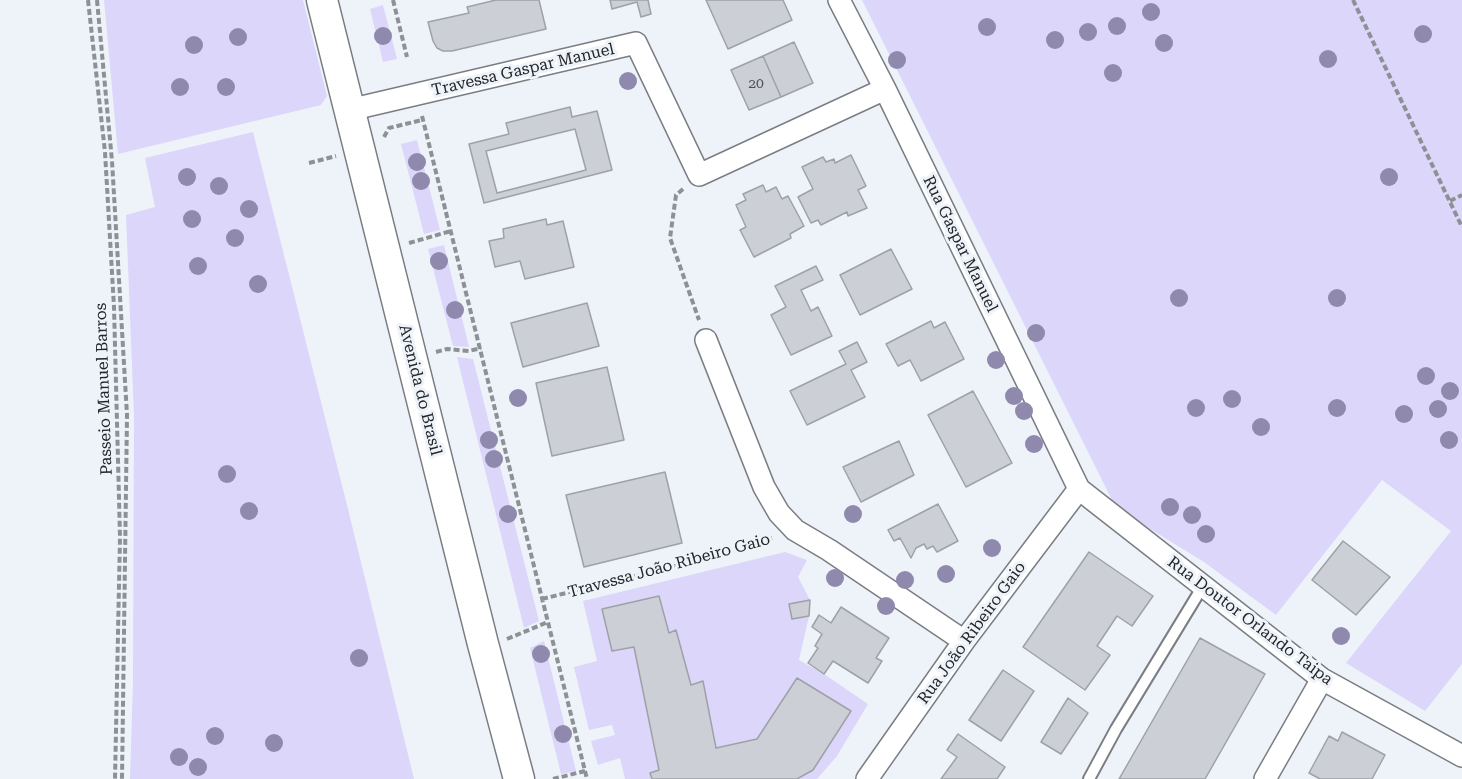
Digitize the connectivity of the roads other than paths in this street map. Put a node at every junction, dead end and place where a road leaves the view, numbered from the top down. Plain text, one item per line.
1 (322, 0) edge
2 (839, 0) edge
3 (885, 89) junction
4 (349, 110) junction
5 (706, 340) road end
6 (1079, 489) junction
7 (1203, 586) junction
8 (963, 641) junction
9 (1322, 679) junction
10 (1462, 756) edge
11 (519, 779) edge
12 (867, 779) edge
13 (1089, 779) edge
14 (1265, 779) edge

1 - 4 main road, Avenida do Brasil
2 - 3 street, Rua Gaspar Manuel
3 - 4 street, Travessa Gaspar Manuel
3 - 6 street, Rua Gaspar Manuel
4 - 11 main road, Avenida do Brasil
5 - 8 street, Travessa João Ribeiro Gaio
6 - 7 street, Rua Doutor Orlando Taipa
6 - 8 street, Rua João Ribeiro Gaio
7 - 9 street, Rua Doutor Orlando Taipa
7 - 13 lane
8 - 12 street, Rua João Ribeiro Gaio
9 - 10 street, Rua Doutor Orlando Taipa
9 - 14 street

